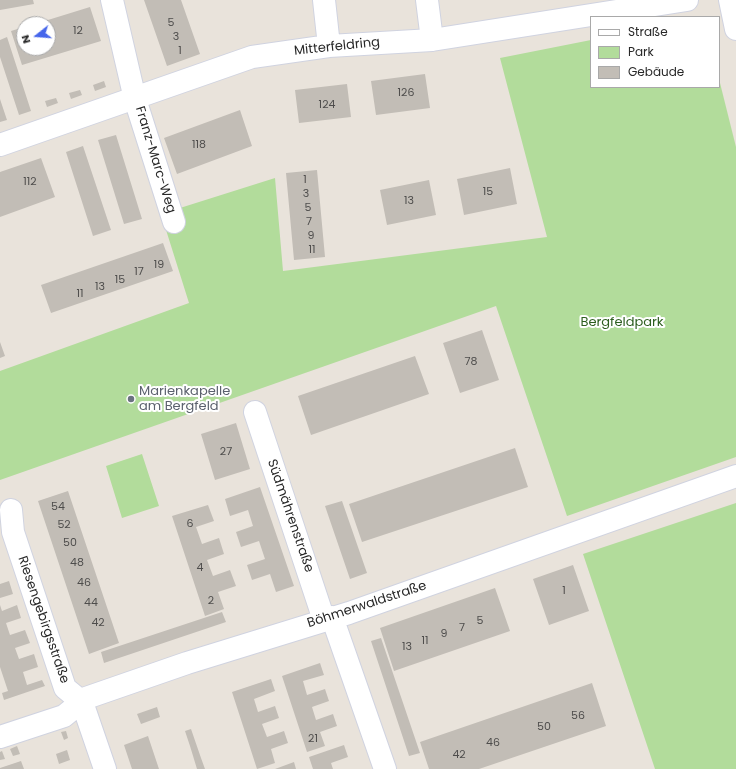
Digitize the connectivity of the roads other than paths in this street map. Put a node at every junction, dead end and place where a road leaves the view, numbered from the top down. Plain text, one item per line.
1 (112, 0) edge
2 (324, 0) edge
3 (427, 0) edge
4 (687, 0) edge
5 (730, 0) edge
6 (736, 29) edge
7 (432, 40) junction
8 (329, 46) junction
9 (135, 99) junction
10 (0, 145) edge
11 (174, 222) dead end
12 (255, 412) dead end
13 (736, 476) edge
14 (12, 510) dead end
15 (328, 618) junction
16 (82, 702) junction
17 (0, 737) edge
18 (105, 769) edge
19 (385, 769) edge

1 - 9 street, Franz-Marc-Weg
2 - 8 street
3 - 7 street
4 - 7 street, Mitterfeldring
5 - 6 street
7 - 8 street, Mitterfeldring
8 - 9 street, Mitterfeldring
9 - 10 street, Mitterfeldring
9 - 11 street, Franz-Marc-Weg
12 - 15 street, Südmährenstraße
13 - 15 street, Böhmerwaldstraße
14 - 16 street, Riesengebirgsstraße
15 - 16 street, Böhmerwaldstraße
15 - 19 street, Südmährenstraße
16 - 17 street, Böhmerwaldstraße
16 - 18 street

